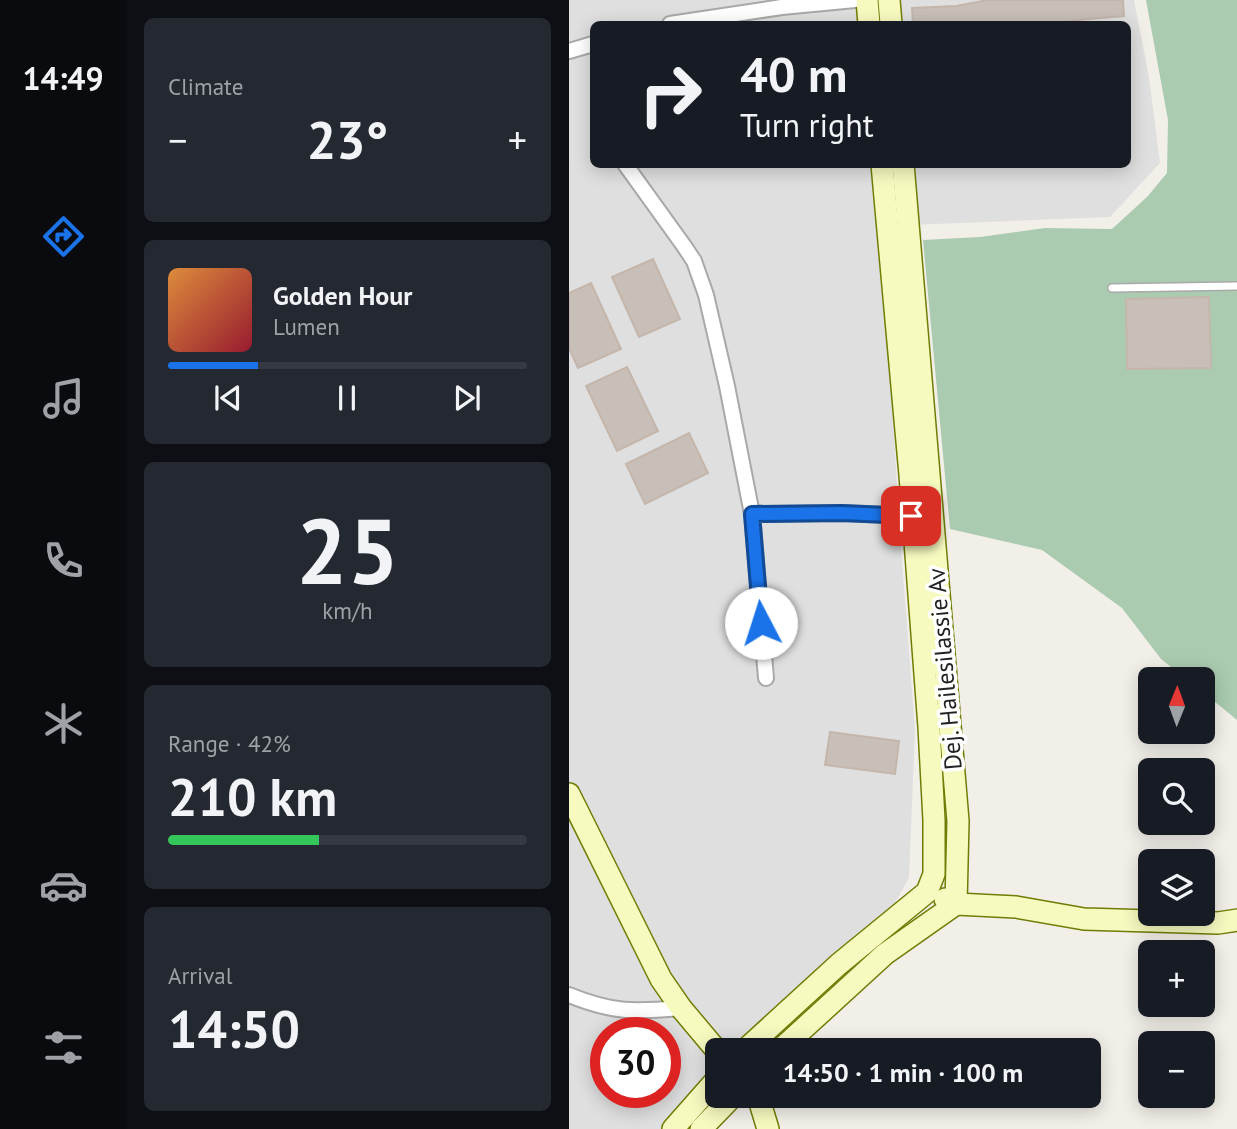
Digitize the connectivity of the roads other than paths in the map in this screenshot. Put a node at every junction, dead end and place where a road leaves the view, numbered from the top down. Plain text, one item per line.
1 (855, 0) edge
2 (867, 0) edge
3 (889, 0) edge
4 (690, 21) edge
5 (869, 21) edge
6 (891, 21) edge
7 (590, 45) edge
8 (569, 51) edge
9 (628, 168) edge
10 (882, 168) edge
11 (903, 168) edge
12 (1237, 286) edge
13 (1112, 288) dead end
14 (752, 514) junction
15 (911, 516) junction
16 (766, 678) dead end
17 (569, 794) edge
18 (927, 892) junction
19 (956, 904) junction
20 (1237, 920) edge
21 (569, 995) edge
22 (681, 1008) junction
23 (706, 1038) edge
24 (758, 1038) edge
25 (793, 1038) edge
26 (705, 1093) edge
27 (721, 1108) edge
28 (761, 1108) edge
29 (673, 1129) edge
30 (701, 1129) edge
31 (769, 1129) edge

1 - 4 street
2 - 5 main road
3 - 6 main road
7 - 8 street
9 - 14 street
10 - 15 main road
11 - 19 main road, Dej. Hailesilassie Av
12 - 13 lane
14 - 15 street
14 - 16 street
15 - 18 main road
17 - 22 main road
18 - 19 main road
18 - 24 main road
19 - 20 main road
19 - 25 main road
21 - 22 street
22 - 23 main road
26 - 29 main road
27 - 30 main road
28 - 31 main road

